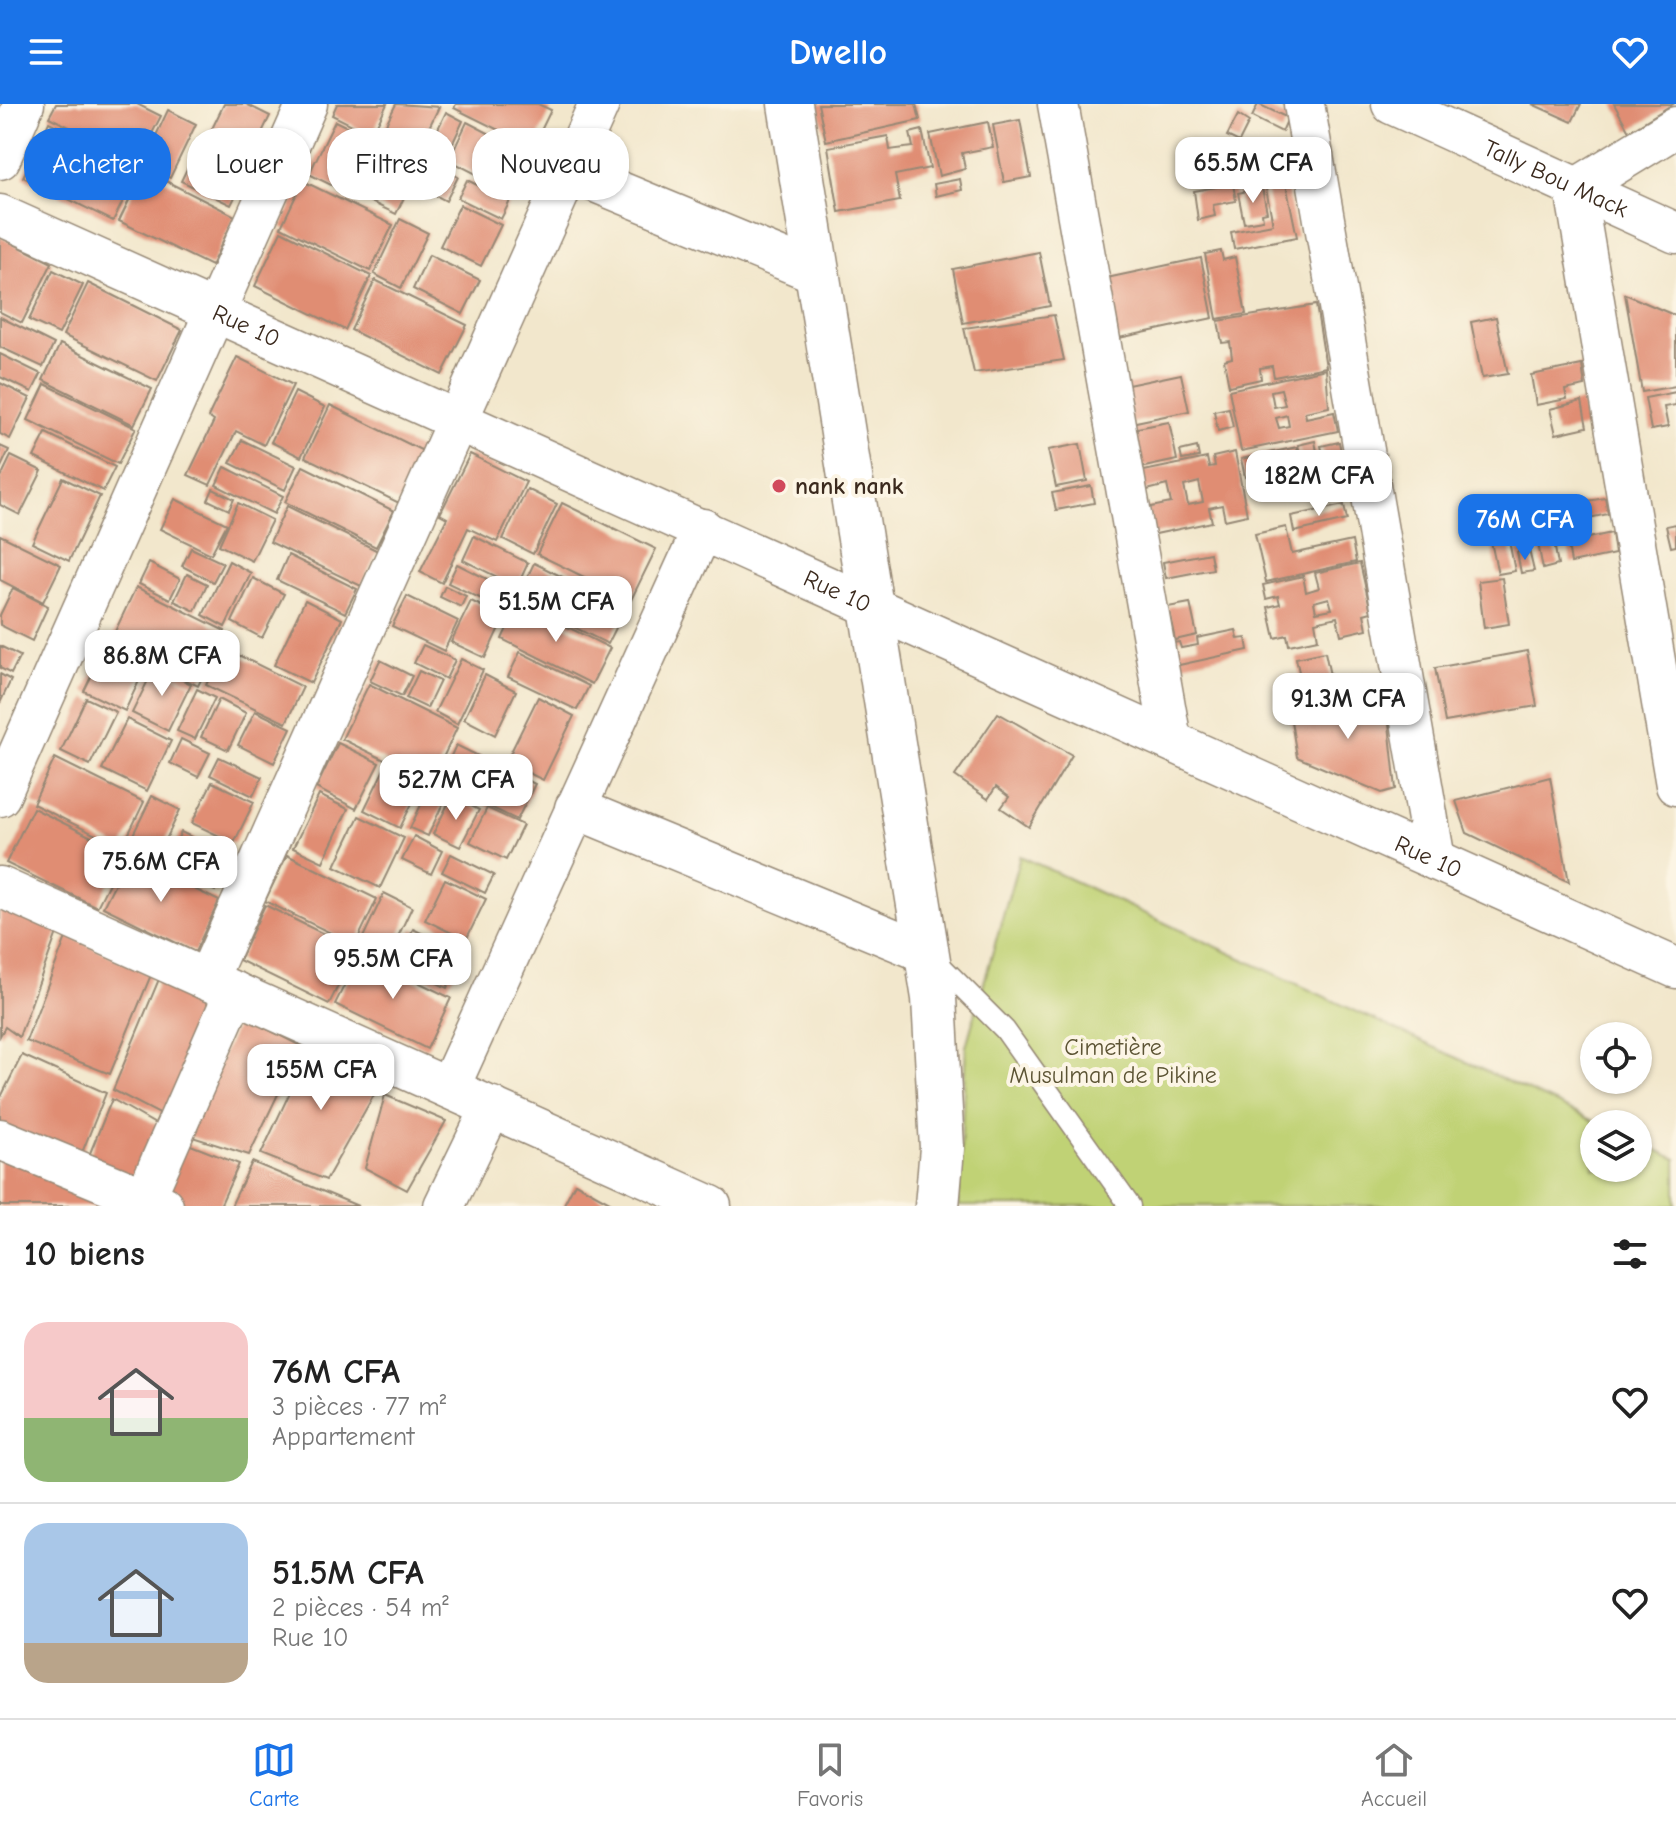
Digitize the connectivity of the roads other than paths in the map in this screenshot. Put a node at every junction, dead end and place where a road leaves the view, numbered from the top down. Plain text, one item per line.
1 (24, 104) edge
2 (307, 104) edge
3 (599, 104) edge
4 (790, 104) edge
5 (1058, 104) edge
6 (1304, 104) edge
7 (1392, 104) edge
8 (1676, 127) edge
9 (588, 128) edge
10 (0, 159) edge
11 (1575, 189) junction
12 (629, 196) edge
13 (556, 200) edge
14 (0, 215) edge
15 (1676, 233) edge
16 (819, 274) junction
17 (215, 311) junction
18 (456, 419) junction
19 (703, 529) junction
20 (873, 605) junction
21 (1171, 740) junction
22 (1676, 785) edge
23 (0, 796) edge
24 (575, 808) junction
25 (1435, 860) junction
26 (0, 887) edge
27 (927, 953) junction
28 (1676, 968) edge
29 (221, 986) junction
30 (449, 1088) junction
31 (492, 1107) junction
32 (0, 1139) edge
33 (142, 1200) edge
34 (444, 1206) edge
35 (711, 1206) edge
36 (937, 1206) edge
37 (1130, 1206) edge

1 - 10 street
2 - 17 street
3 - 9 street
4 - 16 street
5 - 21 street
6 - 25 street
7 - 11 street, Tally Bou Mack
8 - 11 street
11 - 15 street, Tally Bou Mack
11 - 22 street
12 - 16 street
13 - 18 street
14 - 17 street, Rue 10
16 - 20 street
17 - 18 street, Rue 10
17 - 23 street
18 - 19 street, Rue 10
18 - 29 street
19 - 20 street, Rue 10
19 - 24 street
20 - 21 street, Rue 10
20 - 27 street
21 - 25 street, Rue 10
24 - 27 street
24 - 30 street
25 - 28 street, Rue 10
26 - 29 street
27 - 36 street
27 - 37 lane
29 - 30 street
29 - 33 street
30 - 31 street
31 - 34 street
31 - 35 street
32 - 33 street

